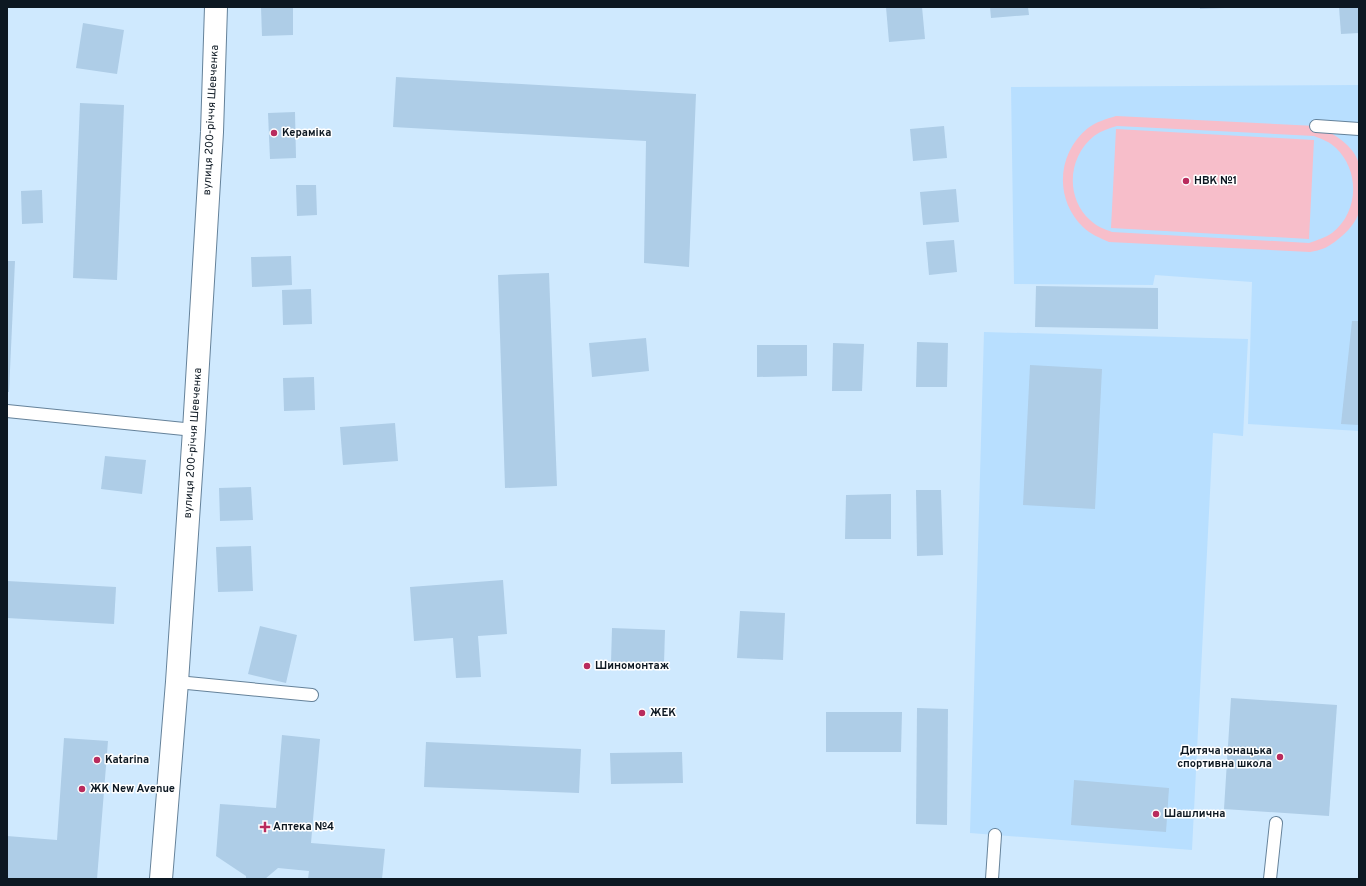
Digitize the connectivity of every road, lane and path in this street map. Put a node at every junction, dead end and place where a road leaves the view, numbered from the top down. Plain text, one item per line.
1 (216, 7) edge
2 (1316, 126) dead end
3 (1359, 129) edge
4 (7, 411) edge
5 (194, 430) junction
6 (178, 682) junction
7 (312, 695) dead end
8 (1276, 823) dead end
9 (995, 835) dead end
10 (161, 879) edge
11 (992, 879) edge
12 (1270, 879) edge

1 - 5 street, вулиця 200-річчя Шевченка
2 - 3 lane
4 - 5 lane
5 - 6 street, вулиця 200-річчя Шевченка
6 - 7 lane
6 - 10 street, вулиця 200-річчя Шевченка
8 - 12 lane
9 - 11 lane

